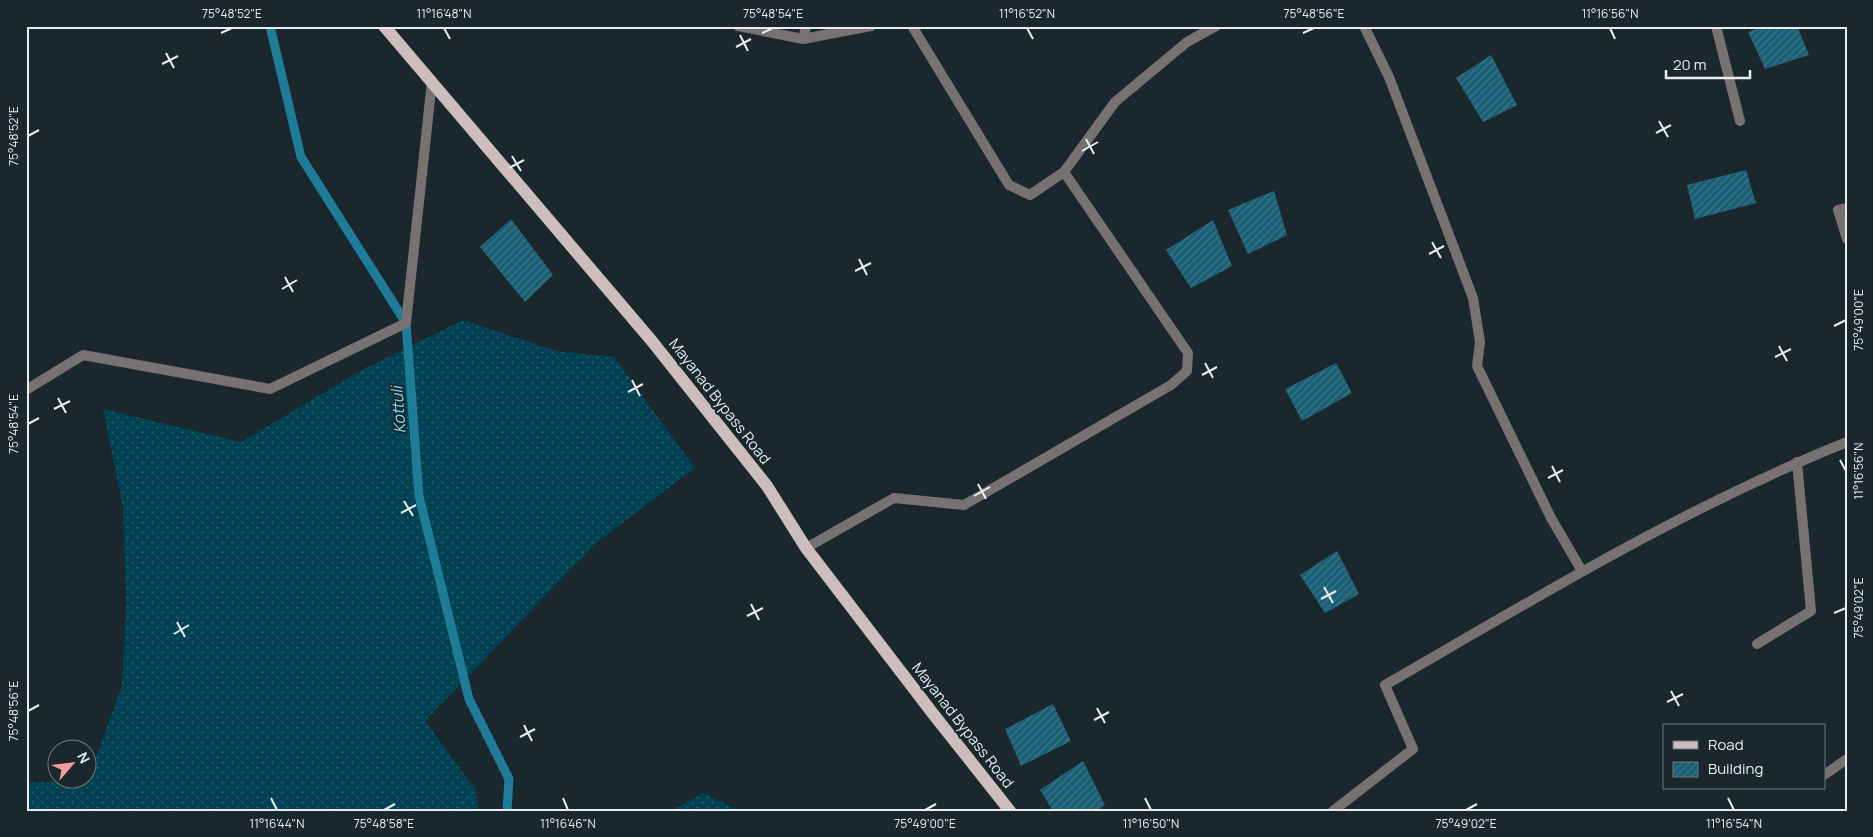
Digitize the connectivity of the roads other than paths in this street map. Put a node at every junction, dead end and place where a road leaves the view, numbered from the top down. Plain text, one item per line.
1 (384, 26) edge
2 (738, 26) edge
3 (806, 26) edge
4 (870, 26) edge
5 (912, 26) edge
6 (1216, 26) edge
7 (1364, 26) edge
8 (1716, 26) edge
9 (803, 39) junction
10 (432, 81) junction
11 (1740, 121) dead end
12 (1064, 172) junction
13 (1847, 208) edge
14 (1847, 239) edge
15 (26, 390) edge
16 (1847, 442) edge
17 (1797, 462) junction
18 (806, 548) junction
19 (1582, 571) junction
20 (1757, 644) dead end
21 (1847, 759) edge
22 (1826, 774) edge
23 (1010, 811) edge
24 (1333, 811) edge

1 - 10 main road, Mayanad Bypass Road
2 - 9 street
3 - 9 street
4 - 9 street
5 - 12 street
6 - 12 street
7 - 19 street
8 - 11 street
10 - 15 street
10 - 18 main road, Mayanad Bypass Road
12 - 18 street
13 - 14 street
16 - 17 street
17 - 19 street
17 - 20 street
18 - 23 main road, Mayanad Bypass Road
19 - 24 street
21 - 22 street

